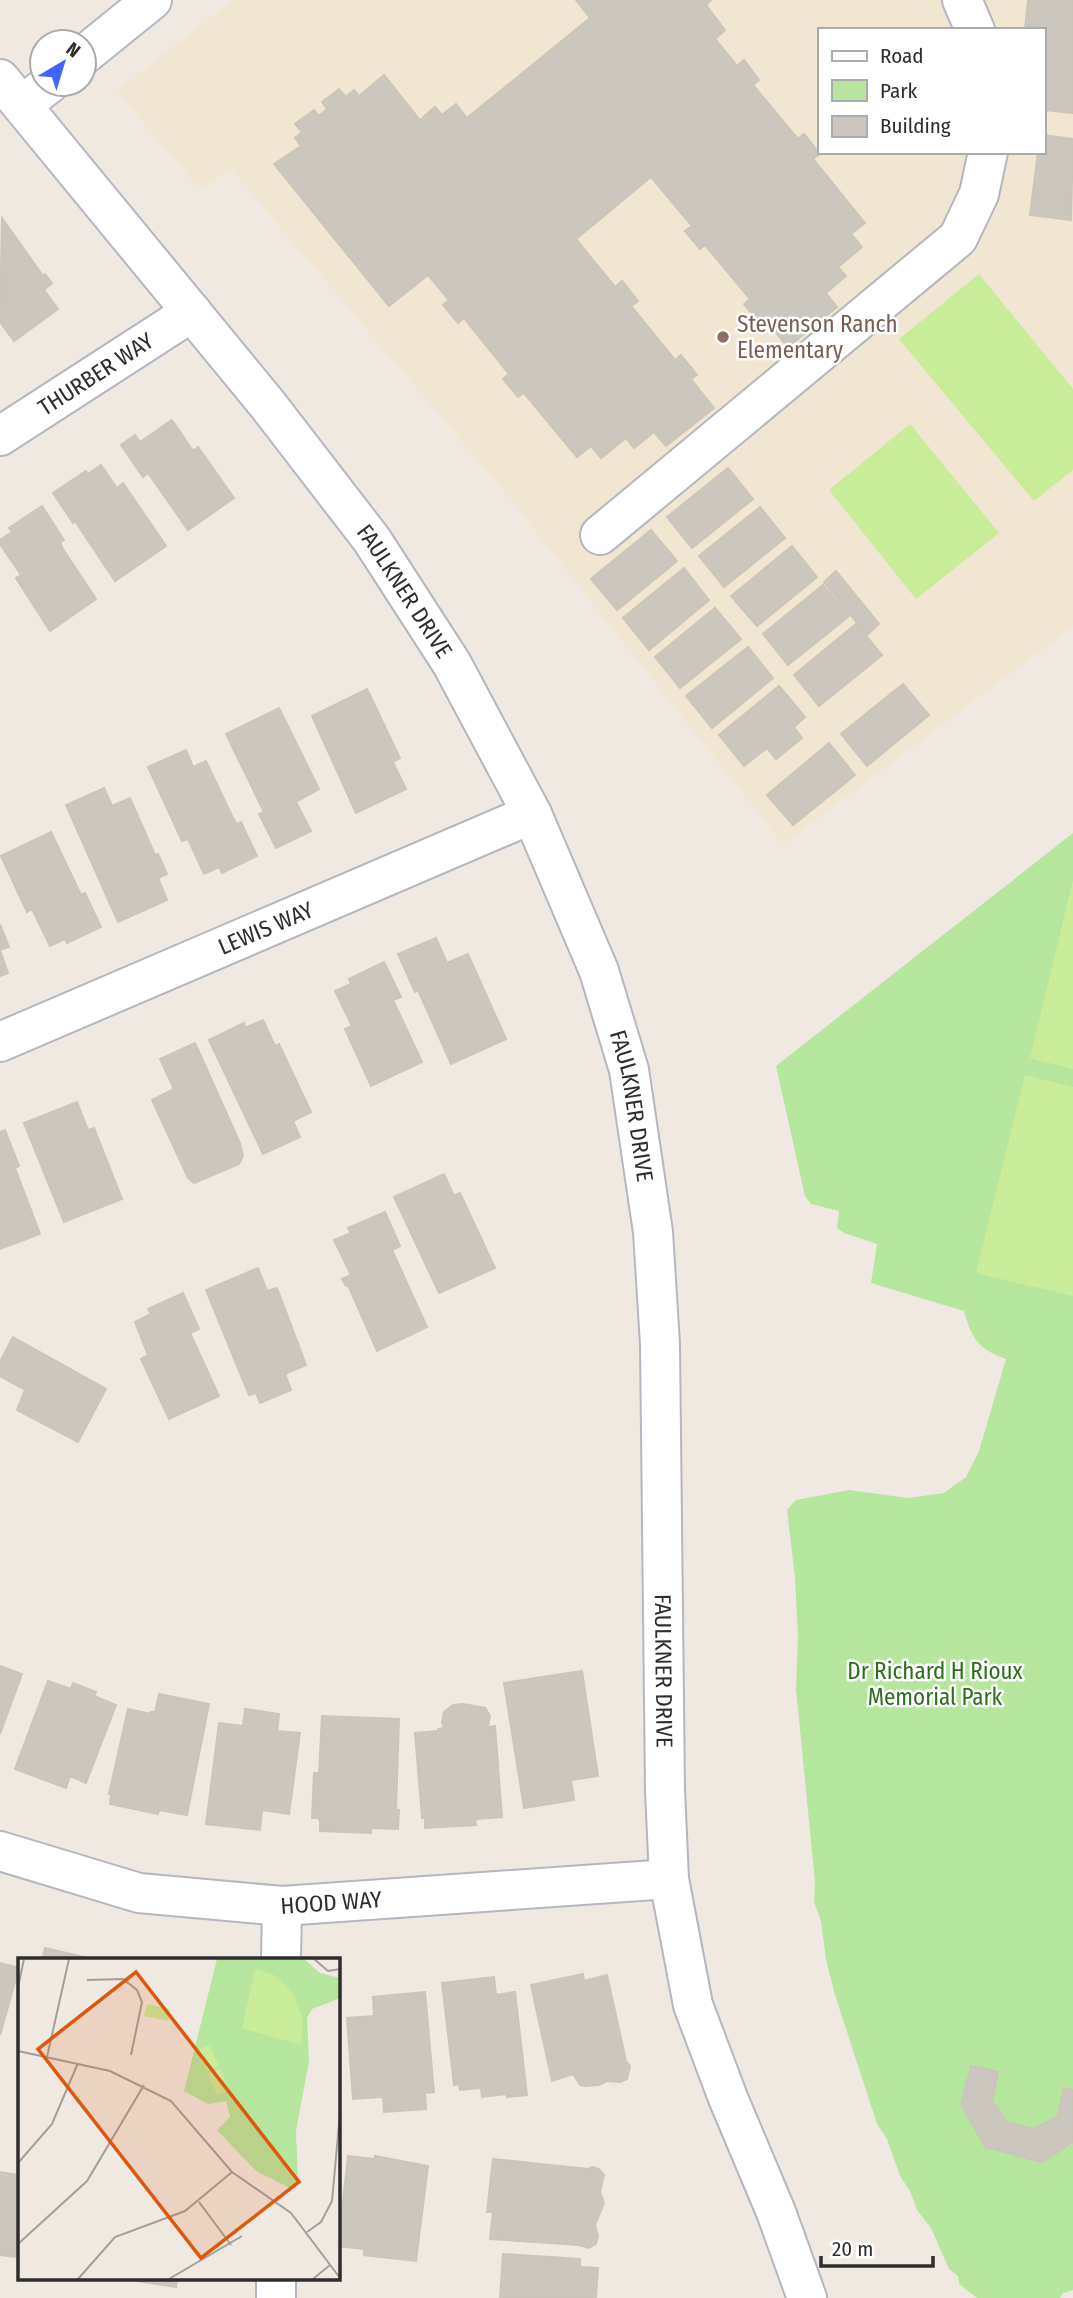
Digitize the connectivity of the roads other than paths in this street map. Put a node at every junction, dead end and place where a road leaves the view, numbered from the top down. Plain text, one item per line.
1 (152, 0) edge
2 (962, 0) edge
3 (974, 28) edge
4 (98, 44) edge
5 (24, 90) edge
6 (988, 154) edge
7 (192, 312) junction
8 (0, 436) edge
9 (600, 535) dead end
10 (532, 814) junction
11 (0, 1042) edge
12 (0, 1851) edge
13 (669, 1879) junction
14 (282, 1906) junction
15 (281, 1958) edge
16 (276, 2280) edge
17 (276, 2298) edge
18 (807, 2298) edge

1 - 4 street
2 - 3 street
5 - 7 street, FAULKNER DRIVE
6 - 9 street
7 - 8 street, THURBER WAY
7 - 10 street, FAULKNER DRIVE
10 - 11 street, LEWIS WAY
10 - 13 street, FAULKNER DRIVE
12 - 14 street, HOOD WAY
13 - 14 street, HOOD WAY
13 - 18 street, FAULKNER DRIVE
14 - 15 street
16 - 17 street

